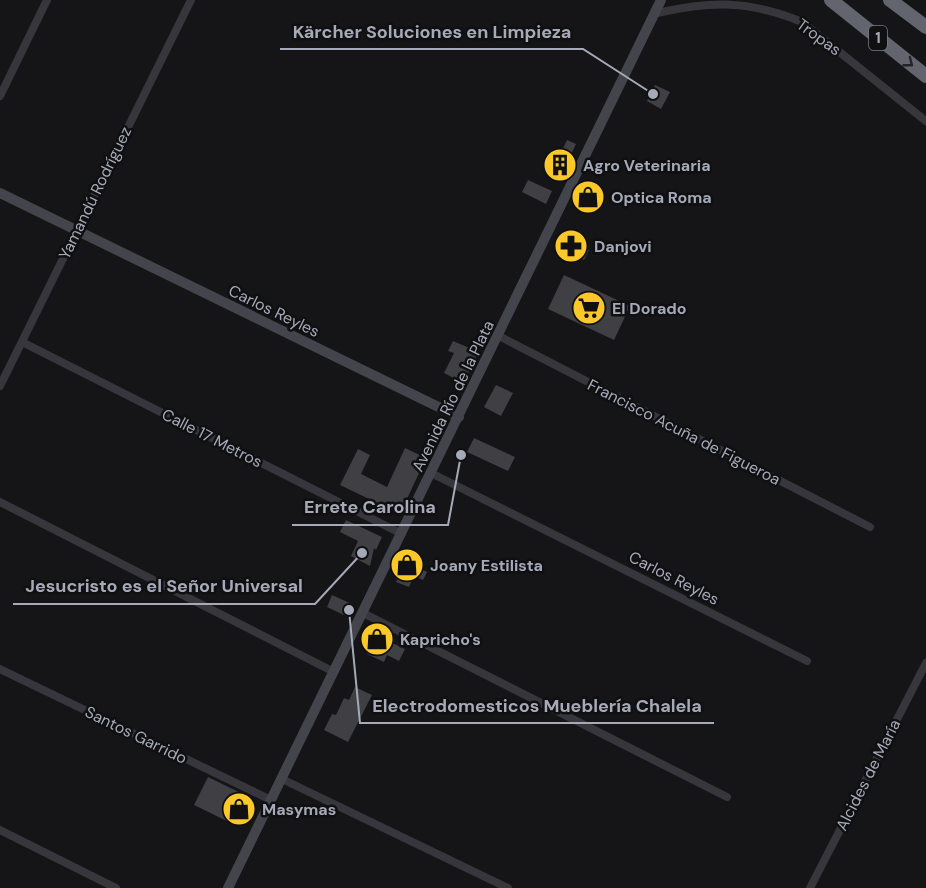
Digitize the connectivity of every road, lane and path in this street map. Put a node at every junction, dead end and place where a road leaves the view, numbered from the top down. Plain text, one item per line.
1 (47, 0) edge
2 (191, 0) edge
3 (655, 0) edge
4 (662, 0) edge
5 (668, 0) edge
6 (831, 0) edge
7 (890, 0) edge
8 (657, 13) junction
9 (926, 27) edge
10 (926, 76) edge
11 (0, 96) edge
12 (926, 121) edge
13 (0, 193) edge
14 (77, 231) junction
15 (499, 336) junction
16 (22, 342) junction
17 (0, 386) edge
18 (459, 417) junction
19 (431, 473) junction
20 (0, 502) edge
21 (870, 527) dead end
22 (402, 534) junction
23 (363, 613) junction
24 (807, 661) dead end
25 (926, 663) edge
26 (0, 669) edge
27 (334, 672) junction
28 (282, 779) junction
29 (728, 797) dead end
30 (271, 800) junction
31 (0, 830) edge
32 (116, 888) edge
33 (228, 888) edge
34 (508, 888) edge
35 (810, 888) edge

1 - 11 street
2 - 14 street, Yamandú Rodríguez
3 - 8 street
4 - 8 street, Avenida Río de la Plata
5 - 8 street, Avenida Río de la Plata
6 -> 10 highway, 1
7 - 9 highway, 1
8 - 12 street, Tropas
8 - 15 street, Avenida Río de la Plata
13 - 14 street, Carlos Reyles
14 - 16 street, Yamandú Rodríguez
14 - 18 street, Carlos Reyles
15 - 18 street, Avenida Río de la Plata
15 - 21 street, Francisco Acuña de Figueroa
16 - 17 street, Yamandú Rodríguez
16 - 22 street, Calle 17 Metros
18 - 19 street, Avenida Río de la Plata
19 - 22 street, Avenida Río de la Plata
19 - 24 street, Carlos Reyles
20 - 27 street
22 - 23 street, Avenida Río de la Plata
23 - 27 street, Avenida Río de la Plata
23 - 29 street
25 - 35 street, Alcides de María
26 - 30 street, Santos Garrido
27 - 28 street, Avenida Río de la Plata
28 - 30 street, Avenida Río de la Plata
28 - 34 street
30 - 33 street, Avenida Río de la Plata
31 - 32 street

